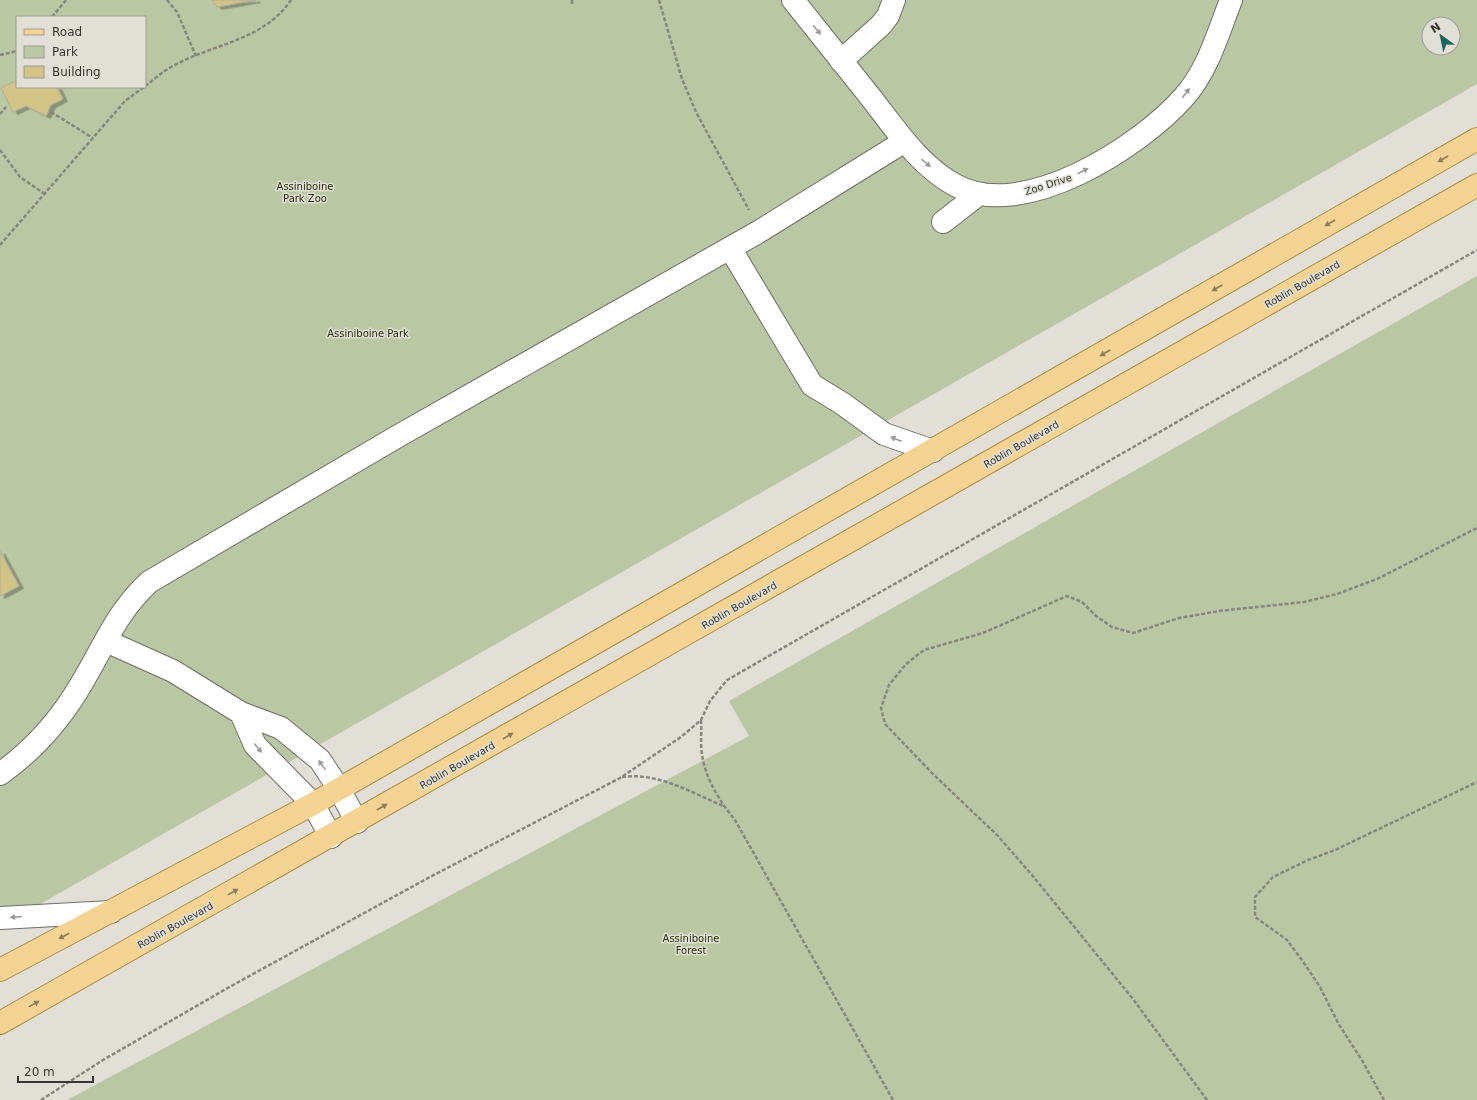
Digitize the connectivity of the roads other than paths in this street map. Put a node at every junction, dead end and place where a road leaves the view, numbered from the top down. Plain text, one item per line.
1 (793, 0) edge
2 (894, 0) edge
3 (1231, 0) edge
4 (841, 60) junction
5 (1477, 139) edge
6 (905, 141) junction
7 (1477, 185) edge
8 (978, 194) junction
9 (943, 222) dead end
10 (730, 248) junction
11 (934, 451) junction
12 (106, 640) junction
13 (241, 713) junction
14 (0, 774) edge
15 (339, 789) junction
16 (313, 804) junction
17 (357, 822) junction
18 (331, 837) junction
19 (111, 912) junction
20 (0, 918) edge
21 (0, 970) edge
22 (0, 1023) edge

1 -> 4 street, Zoo Drive
2 - 4 street
8 -> 3 street, Zoo Drive
4 - 6 street, Zoo Drive
5 -> 11 main road
6 -> 8 street, Zoo Drive
6 - 10 street
17 -> 7 main road, Roblin Boulevard
8 - 9 street
11 -> 10 street
10 - 12 street
11 - 15 main road
12 - 13 street
12 - 14 street
15 -> 13 street
13 -> 16 street
15 - 16 main road
15 - 17 street
16 - 18 street
16 - 19 main road
17 - 18 main road, Roblin Boulevard
22 -> 18 main road, Roblin Boulevard
19 -> 20 street
19 -> 21 main road

